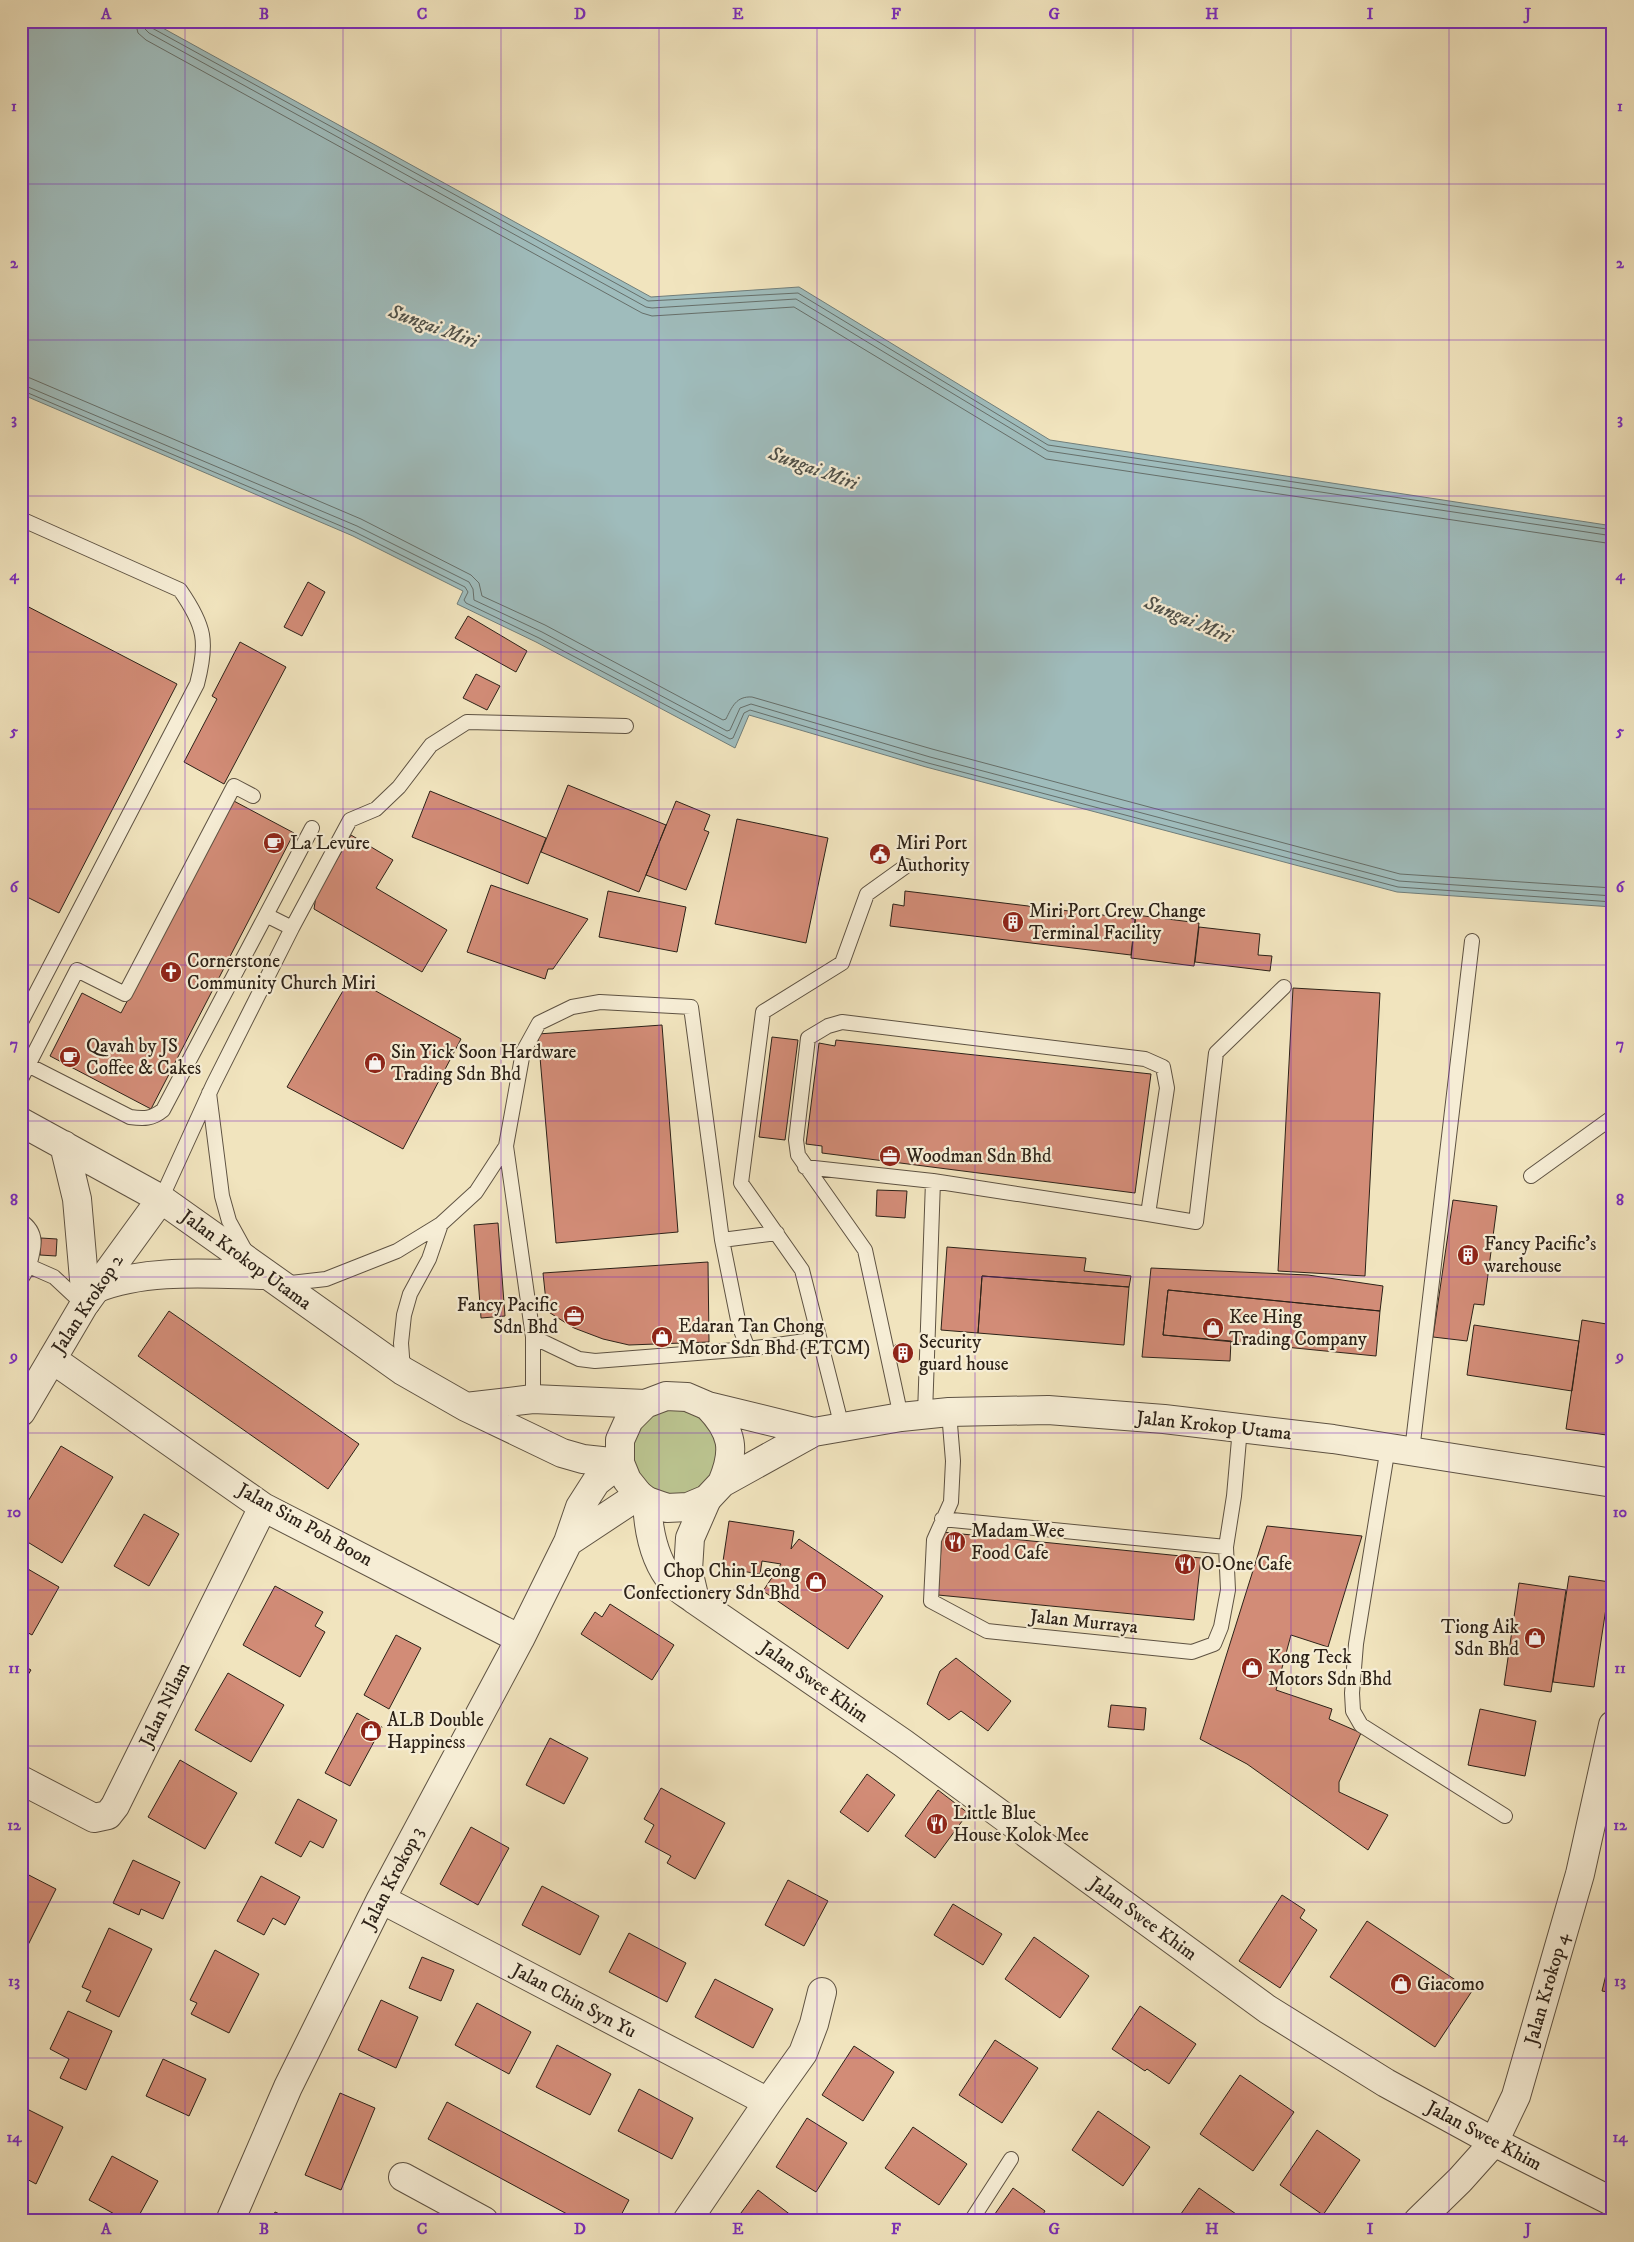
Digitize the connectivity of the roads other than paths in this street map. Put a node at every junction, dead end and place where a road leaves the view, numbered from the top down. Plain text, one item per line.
1 (21, 519) edge
2 (626, 726) dead end
3 (253, 796) dead end
4 (312, 828) dead end
5 (906, 866) dead end
6 (266, 915) junction
7 (292, 928) junction
8 (1472, 942) dead end
9 (1284, 987) dead end
10 (21, 1022) edge
11 (28, 1065) junction
12 (21, 1079) edge
13 (210, 1093) junction
14 (1613, 1117) edge
15 (21, 1122) edge
16 (64, 1145) junction
17 (506, 1146) junction
18 (805, 1168) junction
19 (1531, 1176) dead end
20 (933, 1181) junction
21 (161, 1199) junction
22 (1148, 1214) junction
23 (21, 1221) edge
24 (440, 1224) junction
25 (776, 1234) junction
26 (722, 1240) junction
27 (29, 1266) junction
28 (266, 1275) junction
29 (21, 1279) edge
30 (88, 1299) junction
31 (533, 1337) junction
32 (819, 1339) junction
33 (748, 1349) junction
34 (52, 1359) junction
35 (403, 1371) junction
36 (533, 1399) junction
37 (645, 1404) junction
38 (708, 1406) junction
39 (466, 1407) junction
40 (21, 1412) edge
41 (925, 1414) junction
42 (842, 1426) junction
43 (1240, 1428) junction
44 (814, 1432) junction
45 (1400, 1449) junction
46 (620, 1463) junction
47 (1613, 1483) edge
48 (715, 1491) junction
49 (643, 1498) junction
50 (263, 1506) junction
51 (942, 1519) junction
52 (568, 1542) junction
53 (1226, 1547) junction
54 (695, 1600) junction
55 (520, 1638) junction
56 (1613, 1725) edge
57 (21, 1780) edge
58 (1505, 1816) dead end
59 (381, 1899) junction
60 (822, 1992) dead end
61 (768, 2102) junction
62 (1494, 2142) junction
63 (1011, 2159) dead end
64 (403, 2177) dead end
65 (1613, 2202) edge
66 (230, 2221) edge
67 (484, 2221) edge
68 (687, 2221) edge
69 (971, 2221) edge
70 (1418, 2221) edge

1 - 10 lane
2 - 7 lane
3 - 11 lane
4 - 6 lane
5 - 25 lane
6 - 7 lane
6 - 11 lane
7 - 13 lane
8 - 45 lane
9 - 22 lane
11 - 12 lane
13 - 21 lane
13 - 28 lane
14 - 19 lane
15 - 16 street, Jalan Krokop Utama
16 - 21 street, Jalan Krokop Utama
16 - 30 street
17 - 24 lane
17 - 26 lane
17 - 31 lane
18 - 20 lane
18 - 22 lane
18 - 41 lane
20 - 22 lane
20 - 41 lane
21 - 28 street, Jalan Krokop Utama
21 - 30 street, Jalan Krokop 2
23 - 27 lane
24 - 28 lane
24 - 35 lane
25 - 26 lane
25 - 32 lane
26 - 33 lane
27 - 29 lane
27 - 30 lane
28 - 30 street
28 - 35 street, Jalan Krokop Utama
30 - 34 street, Jalan Krokop 2
31 - 33 lane
31 - 36 lane
32 - 33 lane
32 - 42 lane
34 - 40 street, Jalan Krokop 2
34 - 50 street, Jalan Sim Poh Boon
35 - 39 street, Jalan Krokop Utama
36 - 37 street
36 - 39 street
37 - 38 street
37 - 46 street
38 - 44 street
38 - 48 street
39 - 46 street, Jalan Krokop Utama
41 - 42 street, Jalan Krokop Utama
41 - 43 street, Jalan Krokop Utama
41 - 51 lane, Jalan Murraya
42 - 44 street, Jalan Krokop Utama
43 - 45 street, Jalan Krokop Utama
43 - 53 lane, Jalan Murraya
44 - 48 street
45 - 47 street, Jalan Krokop Utama
45 - 58 lane
46 - 49 street
46 - 52 street, Jalan Krokop 3
48 - 49 street
48 - 54 street
49 - 52 street, Jalan Krokop 3
49 - 54 street, Jalan Swee Khim
50 - 55 street, Jalan Sim Poh Boon
50 - 57 street, Jalan Nilam
51 - 53 lane
51 - 53 lane, Jalan Murraya
52 - 55 street, Jalan Krokop 3
54 - 62 street, Jalan Swee Khim
55 - 59 street, Jalan Krokop 3
56 - 62 street, Jalan Krokop 4
59 - 61 street, Jalan Chin Syn Yu
59 - 66 street, Jalan Krokop 3
60 - 61 street
61 - 68 street
62 - 65 street, Jalan Swee Khim
62 - 70 street, Jalan Krokop 4
63 - 69 lane
64 - 67 street

